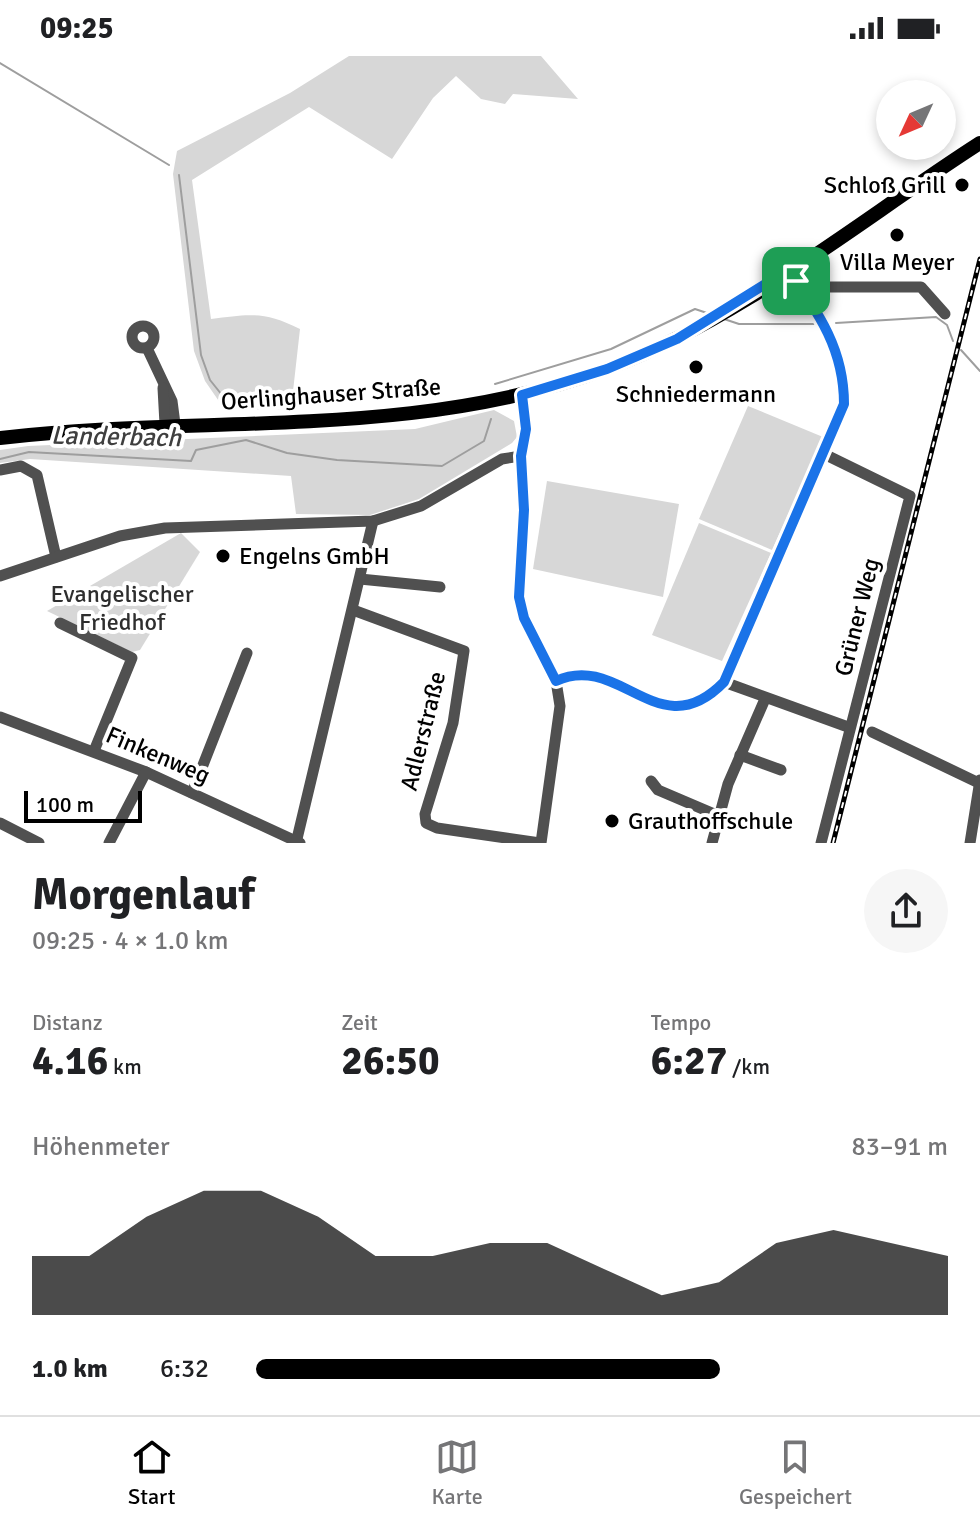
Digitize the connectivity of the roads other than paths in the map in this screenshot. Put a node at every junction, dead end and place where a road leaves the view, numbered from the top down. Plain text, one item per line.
1 (980, 143) edge
2 (788, 270) junction
3 (800, 287) junction
4 (945, 314) dead end
5 (147, 348) dead end
6 (522, 395) junction
7 (170, 424) junction
8 (0, 438) edge
9 (822, 453) junction
10 (521, 456) junction
11 (0, 470) edge
12 (373, 521) junction
13 (56, 557) junction
14 (0, 576) edge
15 (360, 579) junction
16 (440, 587) dead end
17 (353, 610) junction
18 (60, 623) dead end
19 (247, 653) dead end
20 (556, 681) junction
21 (724, 682) junction
22 (765, 699) junction
23 (0, 717) edge
24 (848, 727) junction
25 (872, 732) dead end
26 (94, 751) junction
27 (740, 755) junction
28 (781, 770) dead end
29 (146, 772) junction
30 (651, 781) dead end
31 (980, 781) edge
32 (192, 793) junction
33 (719, 816) junction
34 (0, 823) edge
35 (39, 843) edge
36 (109, 843) edge
37 (297, 843) edge
38 (541, 843) edge
39 (712, 843) edge
40 (821, 843) edge
41 (970, 843) edge

1 - 2 main road, Oerlinghauser Straße
2 - 3 street
2 - 6 main road, Oerlinghauser Straße
3 - 4 street
3 - 9 street
5 - 7 street
6 - 7 main road, Oerlinghauser Straße
6 - 10 street
7 - 8 main road, Oerlinghauser Straße
9 - 21 street
9 - 24 street, Grüner Weg
10 - 12 street
10 - 20 street
11 - 13 street
12 - 13 street
12 - 15 street
13 - 14 street
15 - 16 street
15 - 17 street
17 - 37 street
17 - 38 street, Adlerstraße
18 - 26 street
19 - 32 street
20 - 21 street
20 - 38 street
21 - 22 street
22 - 24 street
22 - 27 street
23 - 26 street, Finkenweg
24 - 40 street, Grüner Weg
25 - 31 street
26 - 29 street, Finkenweg
27 - 28 street
27 - 33 street
29 - 32 street, Finkenweg
29 - 36 street
30 - 33 street
31 - 41 street
32 - 37 street, Finkenweg
33 - 39 street
34 - 35 street

